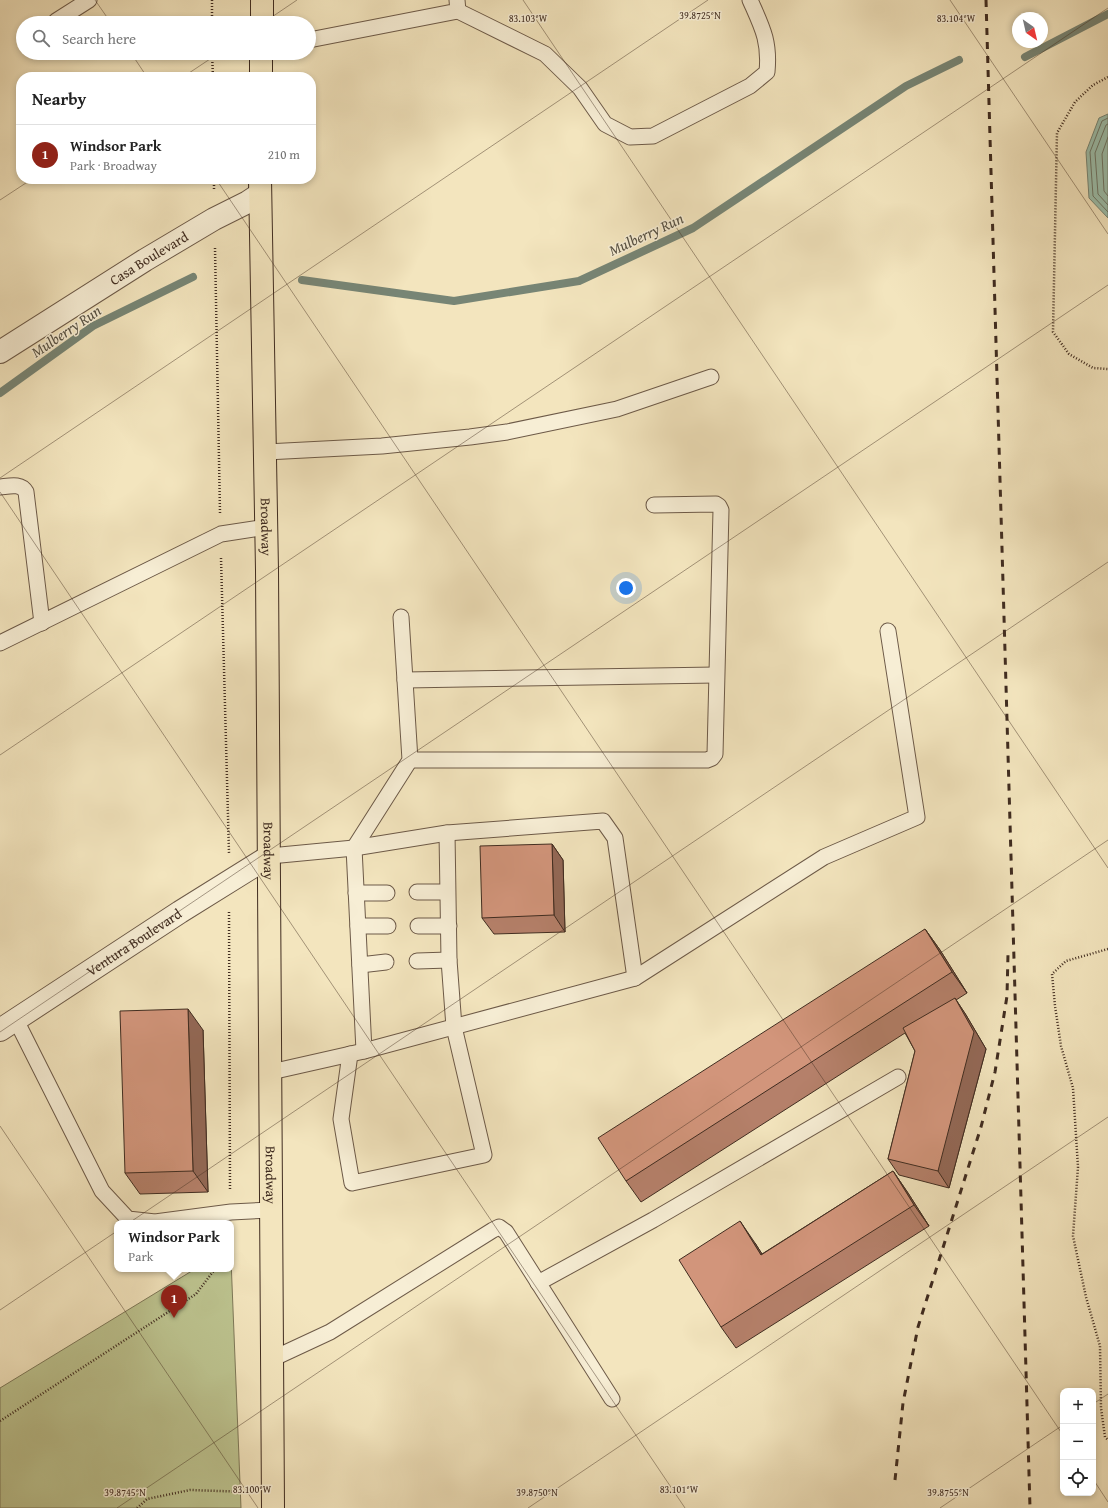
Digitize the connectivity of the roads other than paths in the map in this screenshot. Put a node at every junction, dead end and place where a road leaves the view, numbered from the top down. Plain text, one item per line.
1 (89, 0) edge
2 (262, 0) edge
3 (750, 0) edge
4 (458, 6) edge
5 (64, 16) edge
6 (262, 16) edge
7 (316, 38) edge
8 (261, 60) edge
9 (261, 72) edge
10 (260, 187) edge
11 (0, 352) edge
12 (711, 377) dead end
13 (266, 452) junction
14 (0, 487) edge
15 (654, 505) dead end
16 (266, 528) junction
17 (401, 617) dead end
18 (42, 623) junction
19 (888, 631) dead end
20 (0, 643) edge
21 (716, 675) junction
22 (405, 680) junction
23 (410, 760) junction
24 (447, 833) junction
25 (354, 848) junction
26 (270, 856) junction
27 (417, 892) dead end
28 (447, 892) junction
29 (356, 893) junction
30 (386, 893) dead end
31 (358, 926) junction
32 (388, 926) dead end
33 (418, 926) dead end
34 (449, 926) junction
35 (449, 960) junction
36 (417, 961) dead end
37 (386, 962) dead end
38 (360, 965) junction
39 (634, 978) junction
40 (8, 1025) edge
41 (454, 1027) junction
42 (357, 1052) junction
43 (271, 1072) junction
44 (898, 1077) dead end
45 (272, 1210) junction
46 (137, 1220) edge
47 (170, 1220) edge
48 (538, 1283) junction
49 (272, 1359) junction
50 (612, 1399) dead end
51 (273, 1501) edge

1 - 5 lane
2 - 6 main road
3 - 4 lane
4 - 7 lane
8 - 9 main road
10 - 11 street, Casa Boulevard
10 - 13 main road, Broadway
12 - 13 lane
13 - 16 main road, Broadway
14 - 18 lane
15 - 21 lane
16 - 18 lane
16 - 26 main road, Broadway
17 - 22 lane
18 - 20 lane
19 - 39 lane
21 - 22 lane
21 - 23 lane
22 - 23 lane
23 - 25 lane
24 - 25 lane
24 - 28 lane
24 - 39 lane
25 - 26 lane
25 - 29 lane
26 - 40 street, Ventura Boulevard
26 - 43 main road, Broadway
27 - 28 lane
28 - 34 lane
29 - 30 lane
29 - 31 lane
31 - 32 lane
31 - 38 lane
33 - 34 lane
34 - 35 lane
35 - 36 lane
35 - 41 lane
37 - 38 lane
38 - 42 lane
39 - 41 lane
40 - 46 lane
41 - 42 lane
41 - 42 lane
42 - 43 lane
43 - 45 main road, Broadway
44 - 48 lane
45 - 47 lane
45 - 49 main road, Broadway
48 - 49 lane
48 - 50 lane
49 - 51 main road, Broadway

